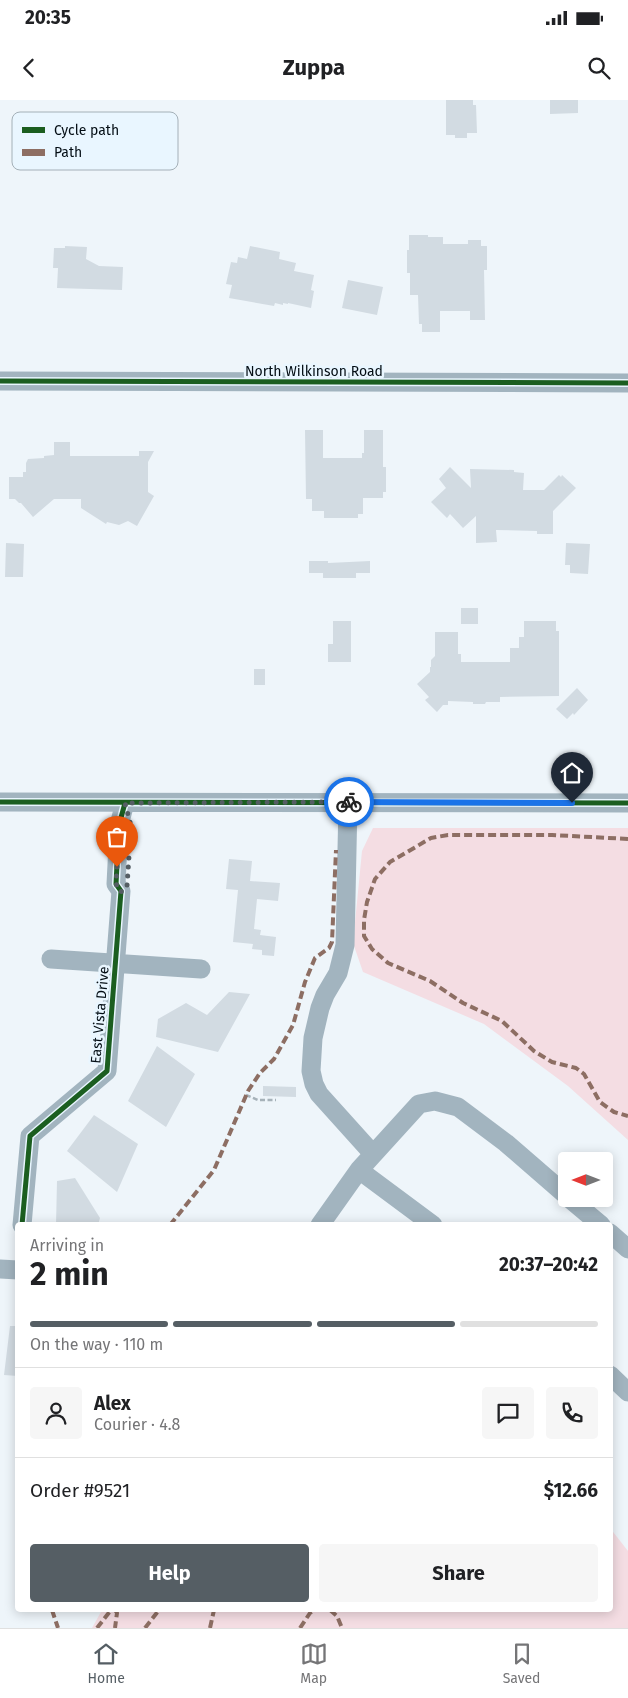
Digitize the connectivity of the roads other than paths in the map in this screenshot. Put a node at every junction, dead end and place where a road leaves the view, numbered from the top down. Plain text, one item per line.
1 (0, 381) edge
2 (628, 383) edge
3 (0, 802) edge
4 (348, 802) junction
5 (125, 803) junction
6 (628, 803) edge
7 (51, 959) dead end
8 (115, 964) junction
9 (200, 969) dead end
10 (373, 1154) junction
11 (359, 1170) junction
12 (558, 1188) edge
13 (581, 1208) edge
14 (22, 1222) edge
15 (322, 1222) edge
16 (428, 1222) edge
17 (597, 1222) edge
18 (613, 1236) edge
19 (628, 1248) edge
20 (0, 1269) edge
21 (15, 1270) edge
22 (613, 1378) edge
23 (628, 1392) edge

1 - 2 street, North Wilkinson Road
3 - 5 street
4 - 5 street
4 - 6 street
4 - 10 street
5 - 8 street, East Vista Drive
7 - 8 street
8 - 9 street
8 - 14 street, East Vista Drive
10 - 11 street
10 - 12 street
11 - 15 street
11 - 16 street
13 - 17 street
18 - 19 street
20 - 21 street
22 - 23 street

